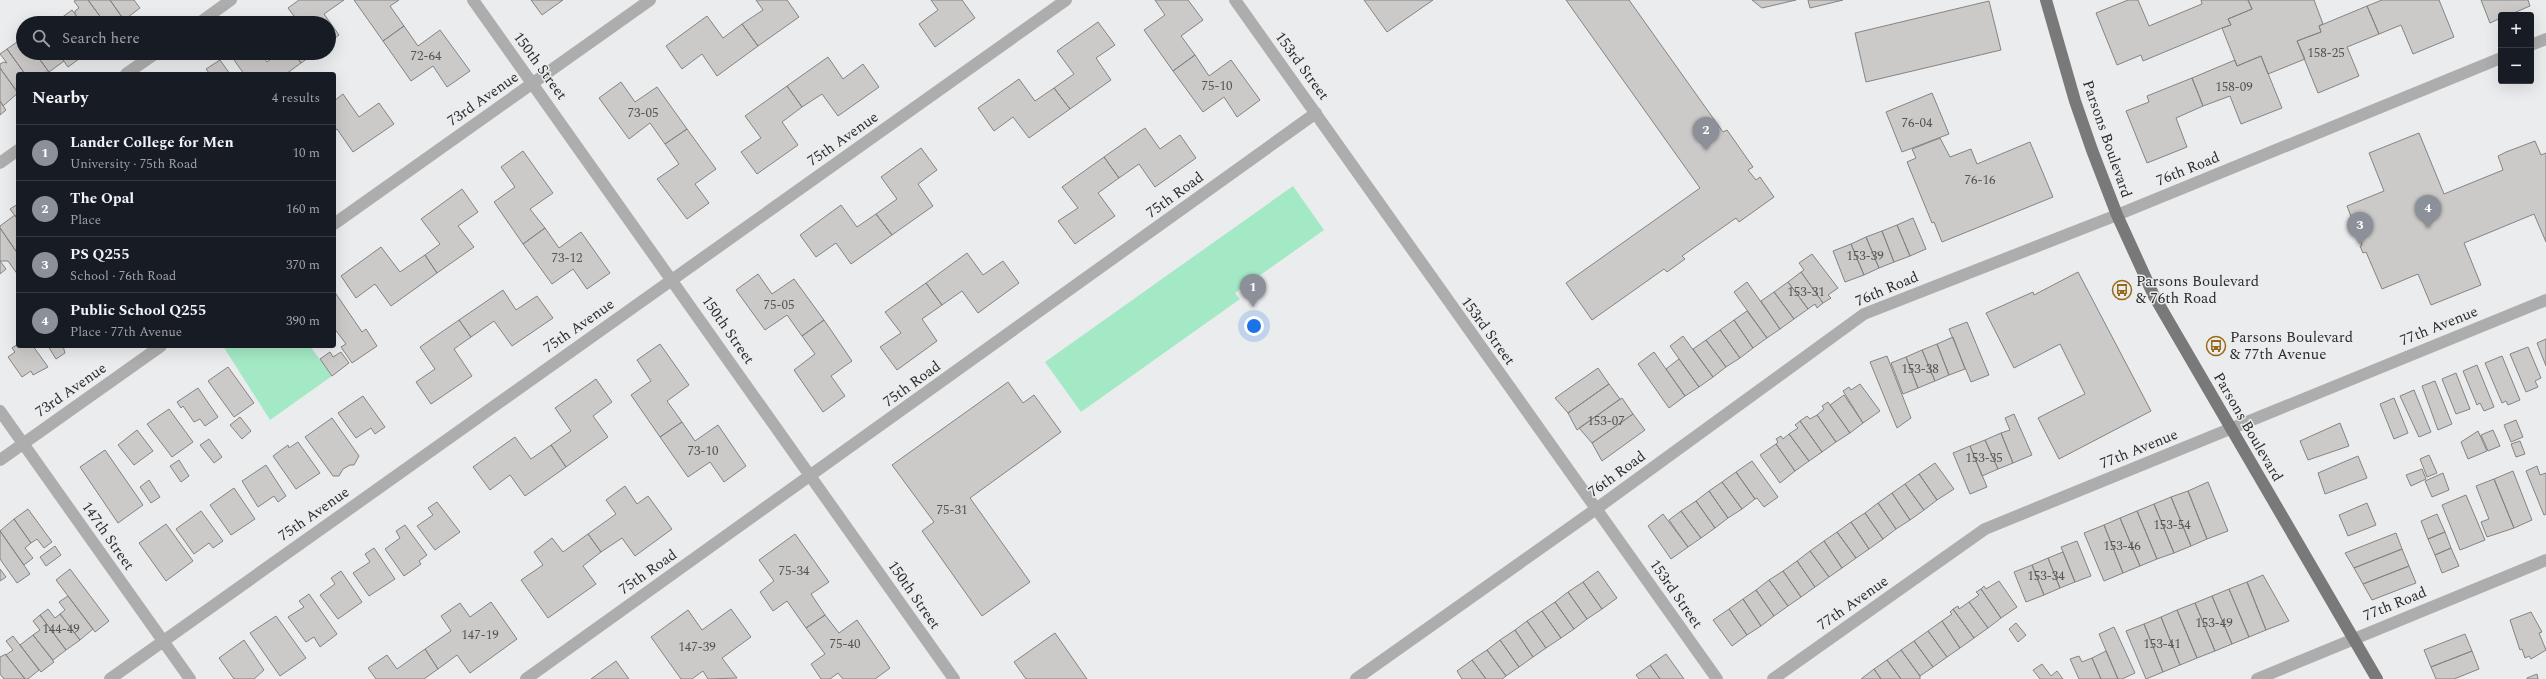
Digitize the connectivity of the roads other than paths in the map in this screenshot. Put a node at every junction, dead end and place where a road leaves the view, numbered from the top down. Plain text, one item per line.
1 (232, 0) edge
2 (474, 0) edge
3 (650, 0) edge
4 (1066, 0) edge
5 (1235, 0) edge
6 (2046, 0) edge
7 (209, 16) edge
8 (2546, 39) edge
9 (2534, 44) edge
10 (2498, 59) edge
11 (146, 60) edge
12 (129, 72) edge
13 (533, 83) junction
14 (1316, 113) junction
15 (16, 151) edge
16 (0, 163) edge
17 (2117, 215) junction
18 (336, 223) edge
19 (673, 279) junction
20 (2546, 300) edge
21 (158, 348) edge
22 (0, 411) edge
23 (2230, 429) junction
24 (23, 444) junction
25 (0, 460) edge
26 (811, 476) junction
27 (1596, 509) junction
28 (2546, 560) edge
29 (2353, 639) junction
30 (163, 641) junction
31 (948, 677) edge
32 (110, 679) edge
33 (190, 679) edge
34 (526, 679) edge
35 (1356, 679) edge
36 (1717, 679) edge
37 (1773, 679) edge
38 (2257, 679) edge
39 (2377, 679) edge

1 - 7 street
2 - 13 street, 150th Street
3 - 13 street, 73rd Avenue
4 - 19 street, 75th Avenue
5 - 14 street, 153rd Street
6 - 17 main road, Parsons Boulevard
8 - 9 street
10 - 17 street, 76th Road
11 - 12 street
13 - 18 street, 73rd Avenue
13 - 19 street, 150th Street
14 - 26 street, 75th Road
14 - 27 street, 153rd Street
15 - 16 street
17 - 23 main road, Parsons Boulevard
17 - 27 street, 76th Road
19 - 26 street, 150th Street
19 - 30 street, 75th Avenue
20 - 23 street, 77th Avenue
21 - 24 street, 73rd Avenue
22 - 24 street, 147th Street
23 - 29 main road, Parsons Boulevard
23 - 37 street, 77th Avenue
24 - 25 street, 73rd Avenue
24 - 30 street, 147th Street
26 - 31 street, 150th Street
26 - 34 street, 75th Road
27 - 35 street, 76th Road
27 - 36 street, 153rd Street
28 - 29 street, 77th Road
29 - 38 street, 77th Road
29 - 39 main road, Parsons Boulevard
30 - 32 street, 75th Avenue
30 - 33 street, 147th Street

